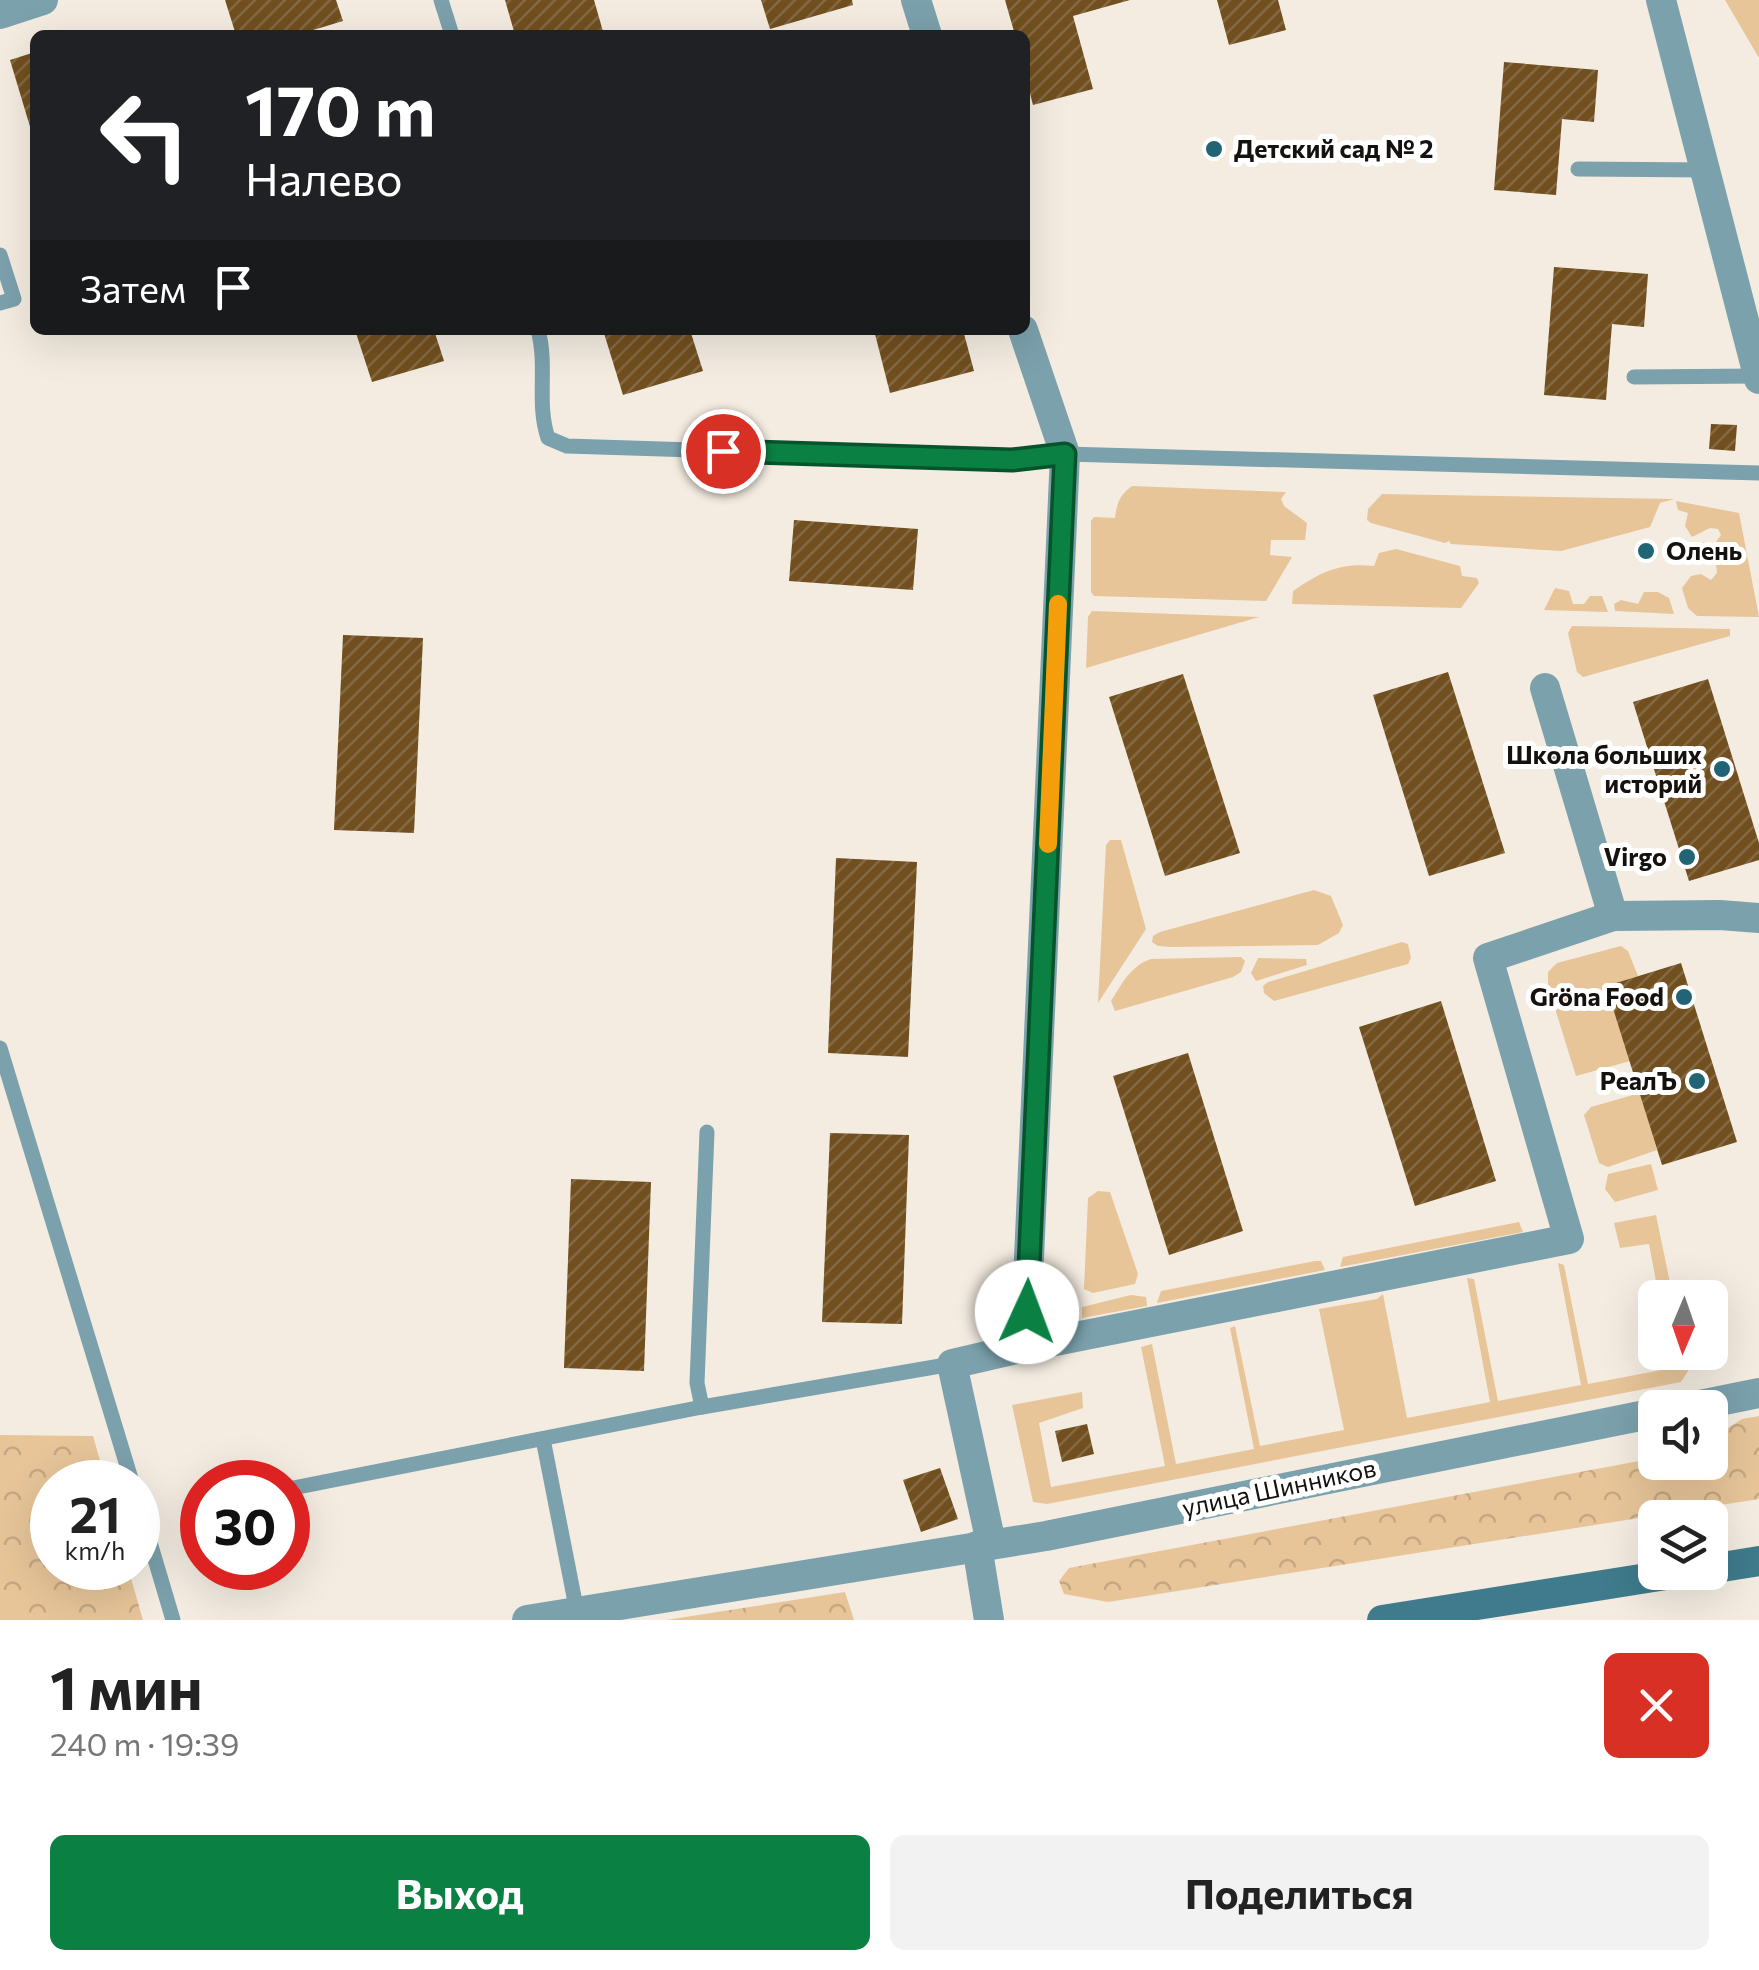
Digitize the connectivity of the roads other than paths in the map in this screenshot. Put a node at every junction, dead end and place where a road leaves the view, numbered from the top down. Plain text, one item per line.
1 (43, 0) edge
2 (441, 0) edge
3 (916, 0) edge
4 (1661, 0) edge
5 (0, 14) edge
6 (450, 30) edge
7 (925, 30) edge
8 (1578, 169) dead end
9 (1707, 170) junction
10 (0, 255) edge
11 (0, 303) edge
12 (539, 335) edge
13 (1025, 335) edge
14 (1634, 377) dead end
15 (1759, 377) edge
16 (1065, 454) junction
17 (1759, 473) edge
18 (1545, 688) dead end
19 (1612, 916) junction
20 (1759, 918) edge
21 (0, 1048) edge
22 (707, 1132) dead end
23 (1025, 1347) junction
24 (952, 1364) junction
25 (1759, 1393) edge
26 (1728, 1399) edge
27 (702, 1407) junction
28 (1638, 1416) edge
29 (543, 1439) junction
30 (125, 1460) edge
31 (310, 1484) edge
32 (984, 1544) junction
33 (1759, 1561) edge
34 (1728, 1565) edge
35 (160, 1576) edge
36 (1638, 1579) edge
37 (578, 1612) junction
38 (173, 1620) edge
39 (527, 1620) edge
40 (989, 1620) edge
41 (1382, 1620) edge

1 - 5 street
2 - 6 lane
3 - 7 street
4 - 9 street
8 - 9 lane
9 - 15 street
10 - 11 lane
12 - 16 lane
13 - 16 street
14 - 15 lane
16 - 17 lane
16 - 23 street
18 - 19 street
19 - 20 street
19 - 23 street
21 - 30 lane
22 - 27 lane
23 - 24 street
24 - 27 lane
24 - 32 street
25 - 26 street
27 - 29 lane
28 - 32 street, улица Шинников
29 - 31 lane
29 - 37 lane
32 - 37 street, улица Шинников
32 - 40 street
33 - 34 main road
35 - 38 lane
36 - 41 main road
37 - 39 street, улица Шинников

